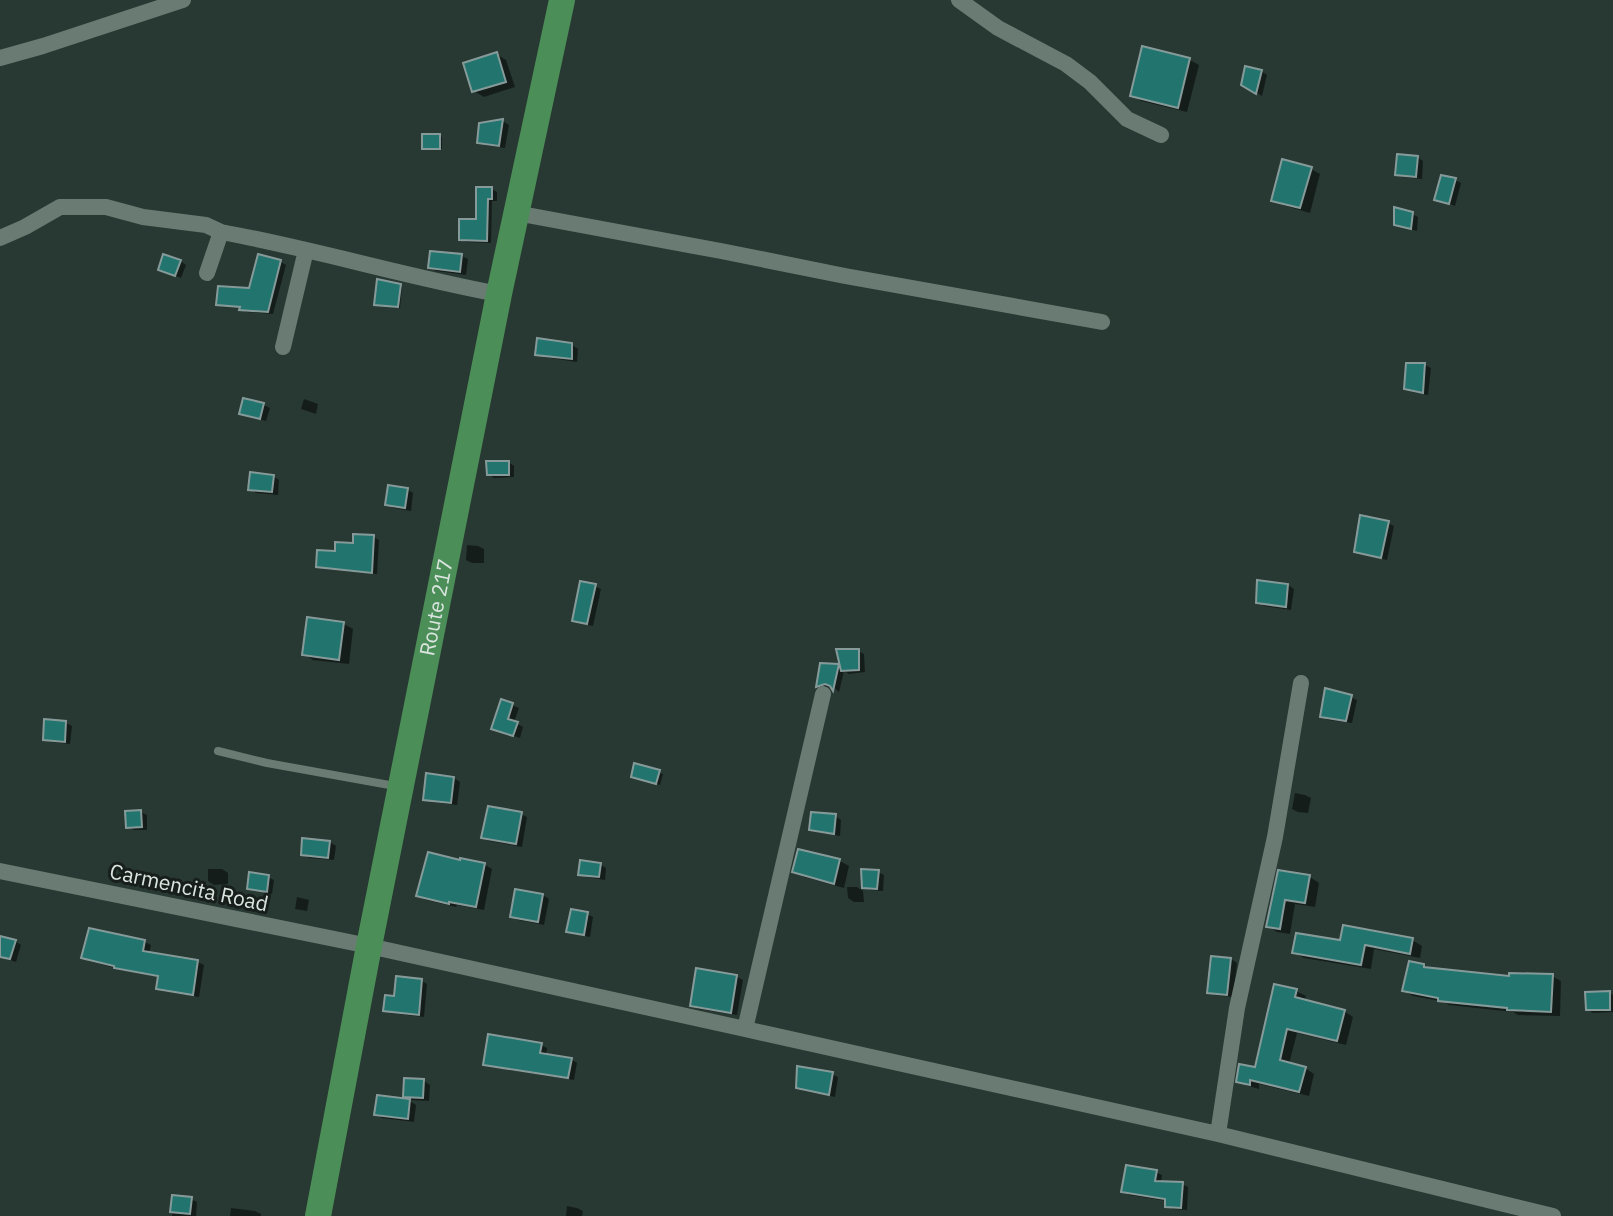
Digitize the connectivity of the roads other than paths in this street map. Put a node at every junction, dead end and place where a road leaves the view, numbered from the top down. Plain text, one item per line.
1 (183, 0) edge
2 (562, 0) edge
3 (959, 0) edge
4 (0, 58) edge
5 (1161, 135) dead end
6 (516, 213) junction
7 (221, 232) junction
8 (0, 238) edge
9 (306, 250) junction
10 (207, 274) dead end
11 (499, 295) junction
12 (1102, 322) dead end
13 (283, 347) dead end
14 (1301, 684) dead end
15 (822, 694) dead end
16 (218, 751) dead end
17 (402, 787) junction
18 (0, 871) edge
19 (369, 946) junction
20 (745, 1029) junction
21 (1218, 1135) junction
22 (318, 1216) edge
23 (1553, 1216) edge

1 - 4 street
2 - 6 main road, Route 217
3 - 5 street
6 - 11 main road, Route 217
6 - 12 street
7 - 8 street
7 - 9 street
7 - 10 street
9 - 11 street
9 - 13 street
11 - 17 main road, Route 217
14 - 21 street
15 - 20 street
16 - 17 lane
17 - 19 main road, Route 217
18 - 19 street, Carmencita Road
19 - 20 street, Carmencita Road
19 - 22 main road, Route 217
20 - 21 street, Carmencita Road
21 - 23 street, Carmencita Road

